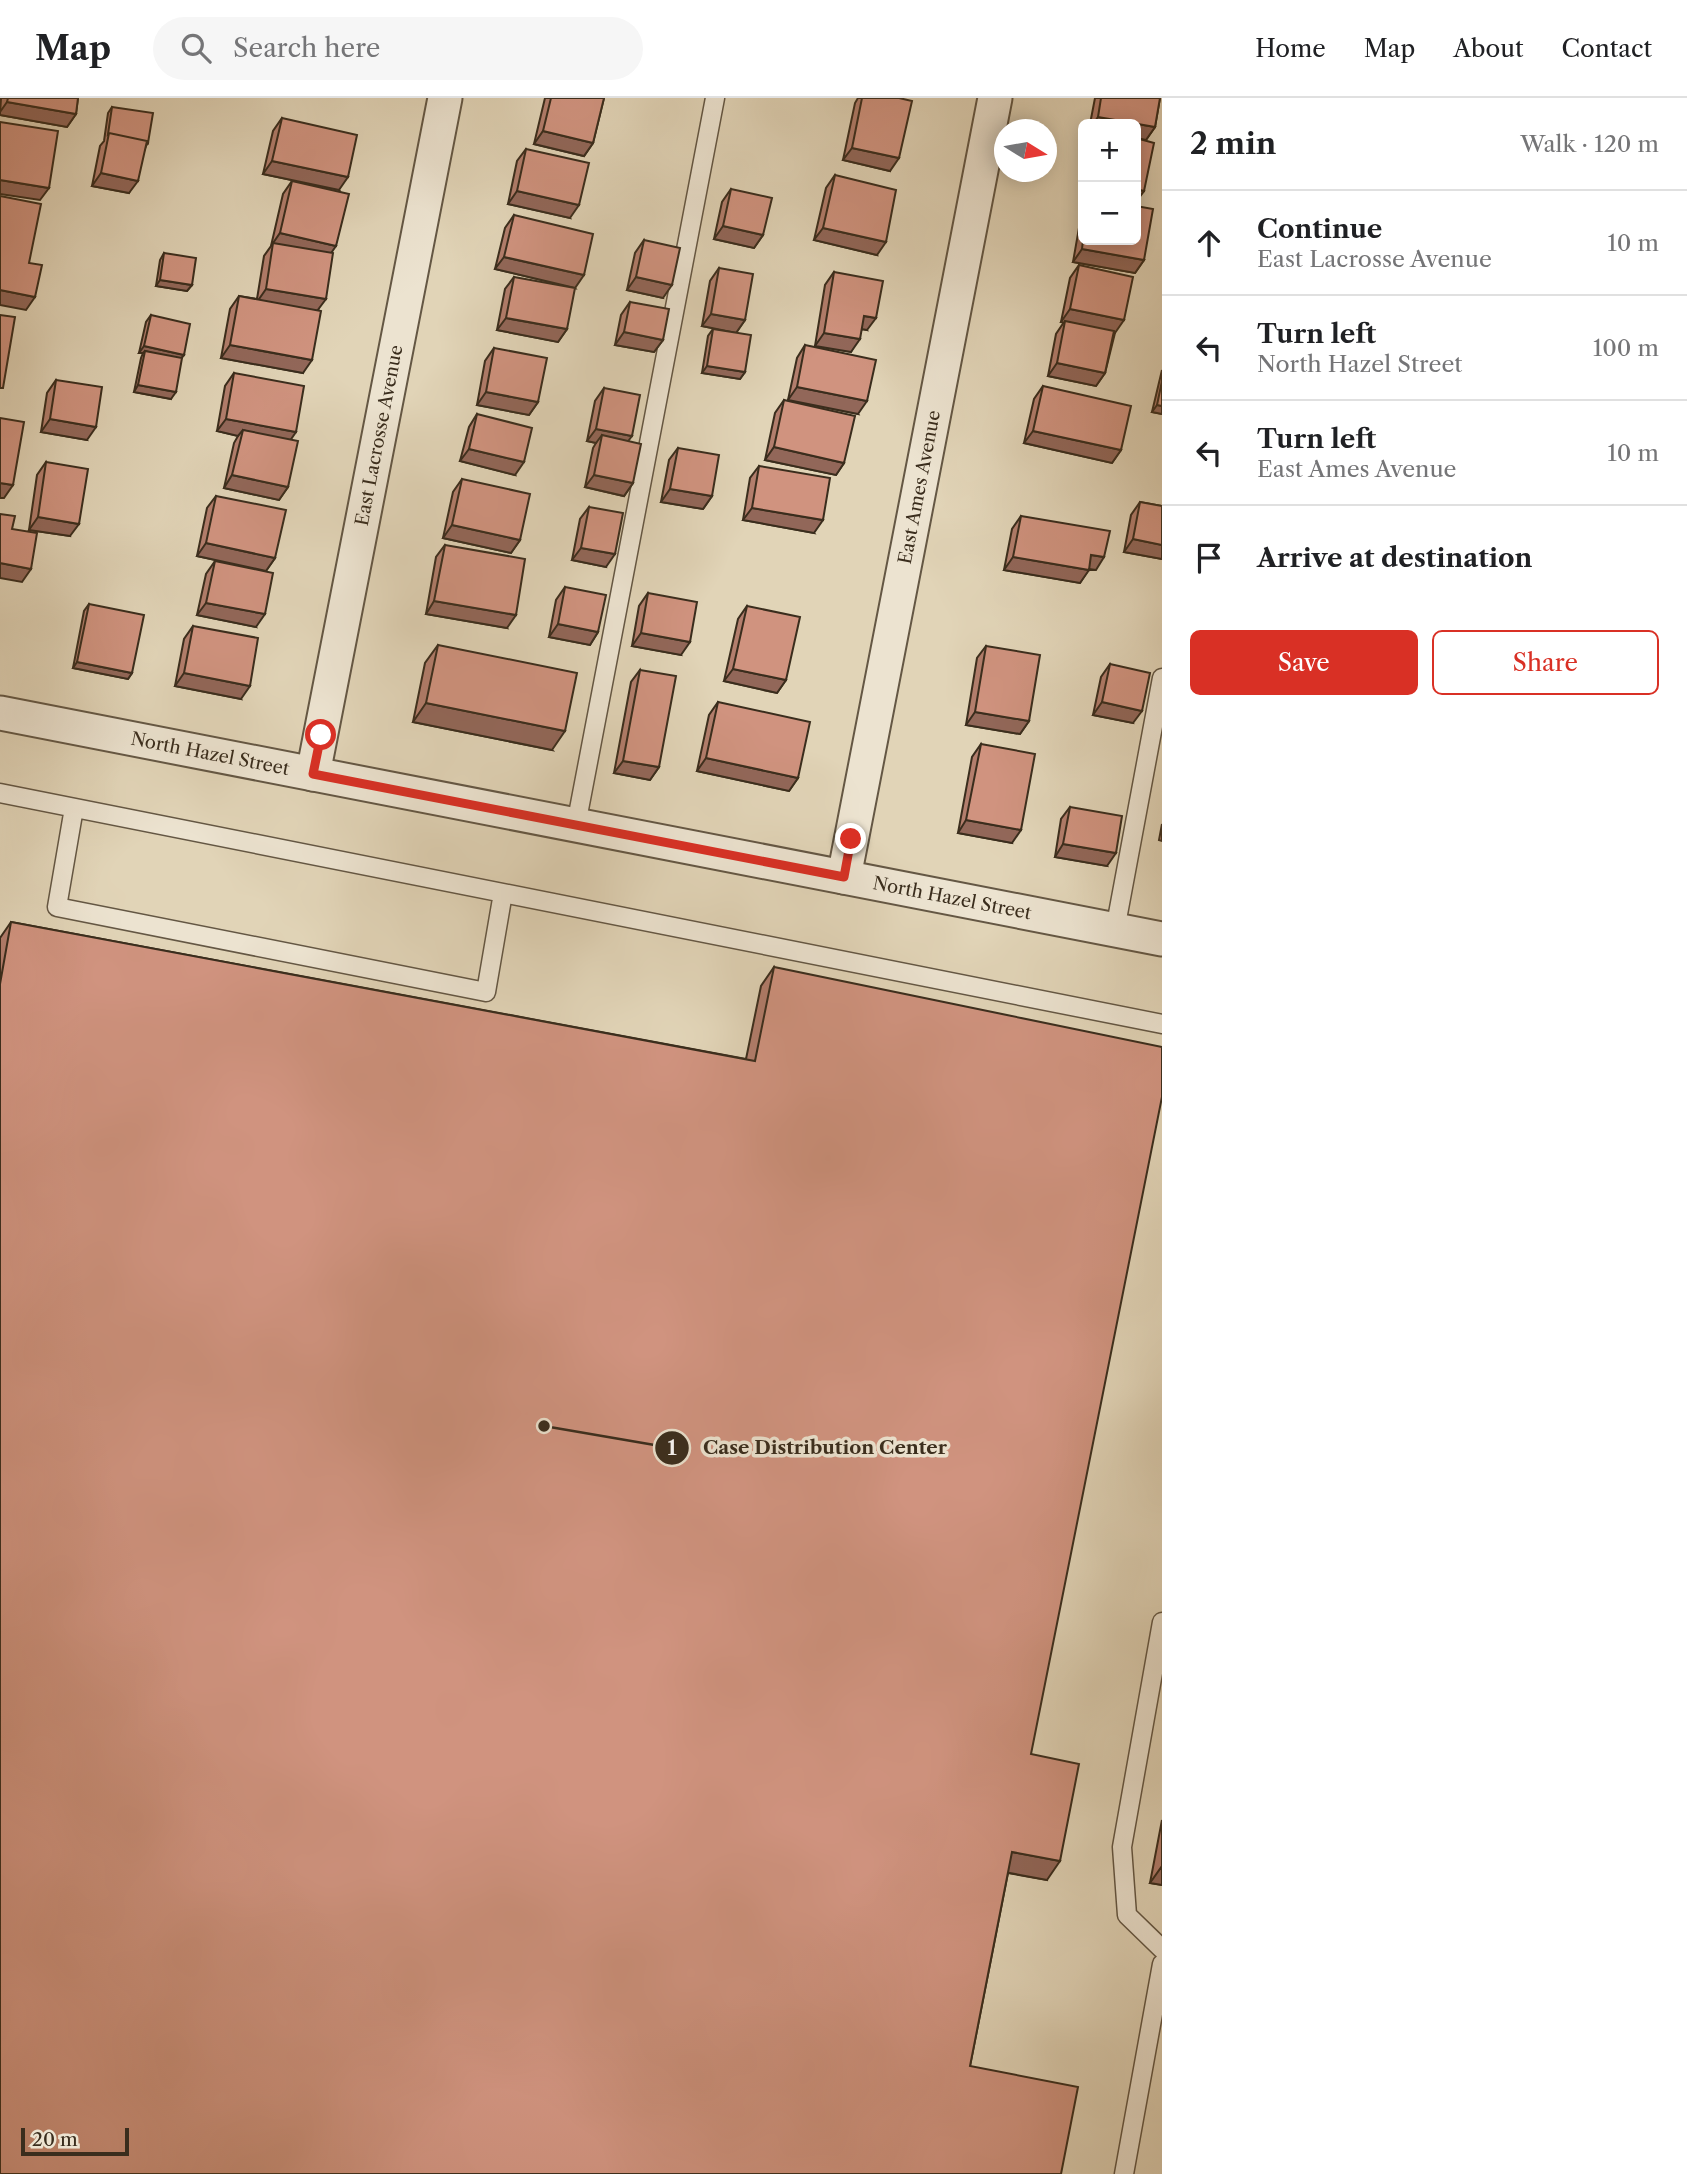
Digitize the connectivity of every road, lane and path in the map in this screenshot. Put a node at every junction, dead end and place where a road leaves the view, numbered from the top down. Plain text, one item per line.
1 (445, 98) edge
2 (715, 98) edge
3 (995, 98) edge
4 (1162, 678) edge
5 (0, 713) edge
6 (313, 774) junction
7 (0, 793) edge
8 (74, 808) junction
9 (576, 825) junction
10 (844, 877) junction
11 (503, 893) junction
12 (1115, 930) junction
13 (1162, 939) edge
14 (1162, 1024) edge
15 (1162, 1622) edge
16 (1162, 1949) edge
17 (1162, 1964) edge
18 (1124, 2174) edge

1 - 6 street, East Lacrosse Avenue
2 - 9 lane
3 - 10 street, East Ames Avenue
4 - 12 lane
5 - 6 street, North Hazel Street
6 - 9 street, North Hazel Street
7 - 8 lane
8 - 11 lane
8 - 11 lane
9 - 10 street, North Hazel Street
10 - 12 street, North Hazel Street
11 - 14 lane
12 - 13 street, North Hazel Street
15 - 16 lane
17 - 18 lane

